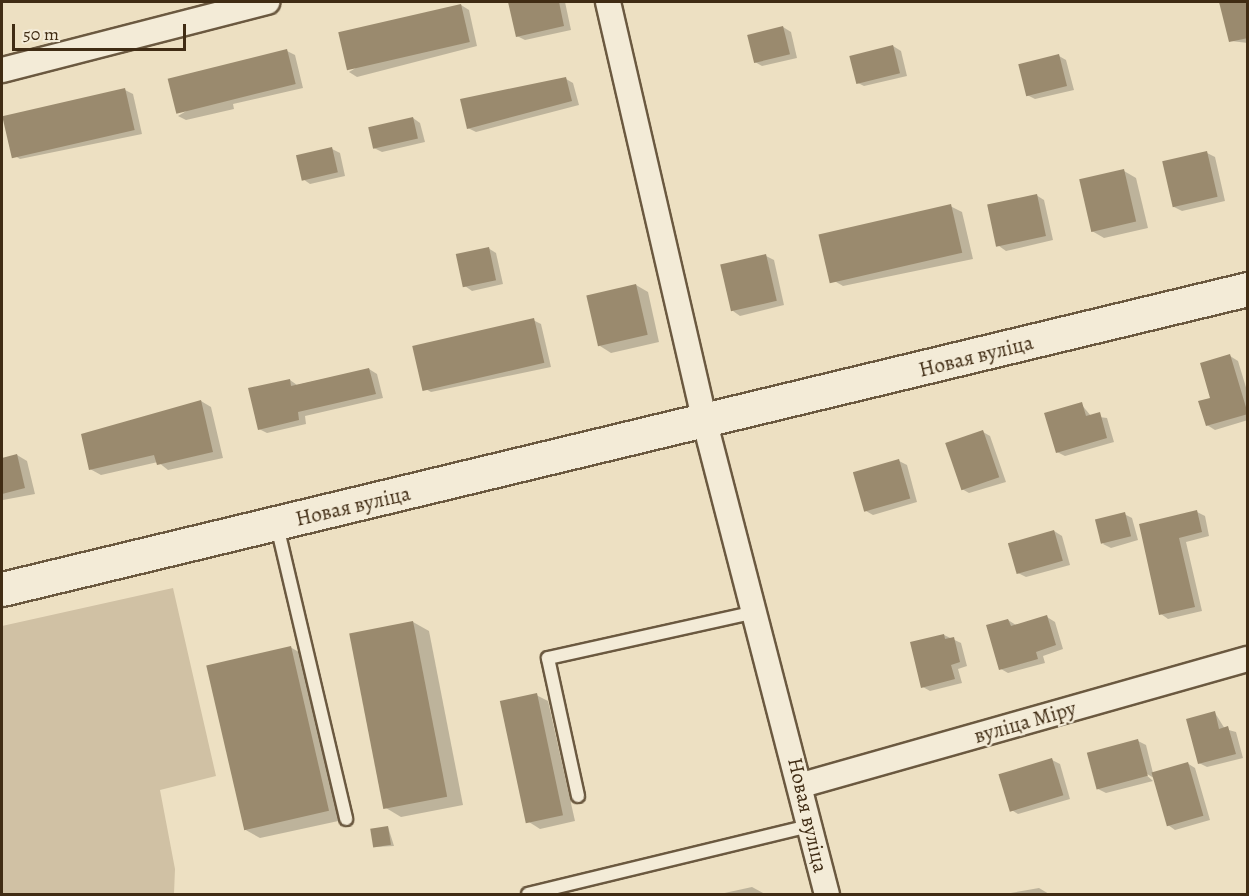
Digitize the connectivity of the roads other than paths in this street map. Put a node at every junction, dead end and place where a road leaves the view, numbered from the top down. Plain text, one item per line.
1 (267, 2) edge
2 (609, 2) edge
3 (2, 70) edge
4 (1248, 290) edge
5 (705, 423) junction
6 (277, 524) junction
7 (2, 589) edge
8 (756, 612) junction
9 (1248, 659) edge
10 (802, 785) junction
11 (578, 796) dead end
12 (346, 819) dead end
13 (810, 826) junction
14 (528, 894) edge
15 (827, 894) edge

1 - 3 street
2 - 5 street
4 - 5 street, Новая вуліца
5 - 6 street, Новая вуліца
5 - 8 street, Новая вуліца
6 - 7 street, Новая вуліца
6 - 12 lane
8 - 10 street, Новая вуліца
8 - 11 lane
9 - 10 street, вуліца Міру
10 - 13 street, Новая вуліца
13 - 14 lane
13 - 15 street, Новая вуліца

